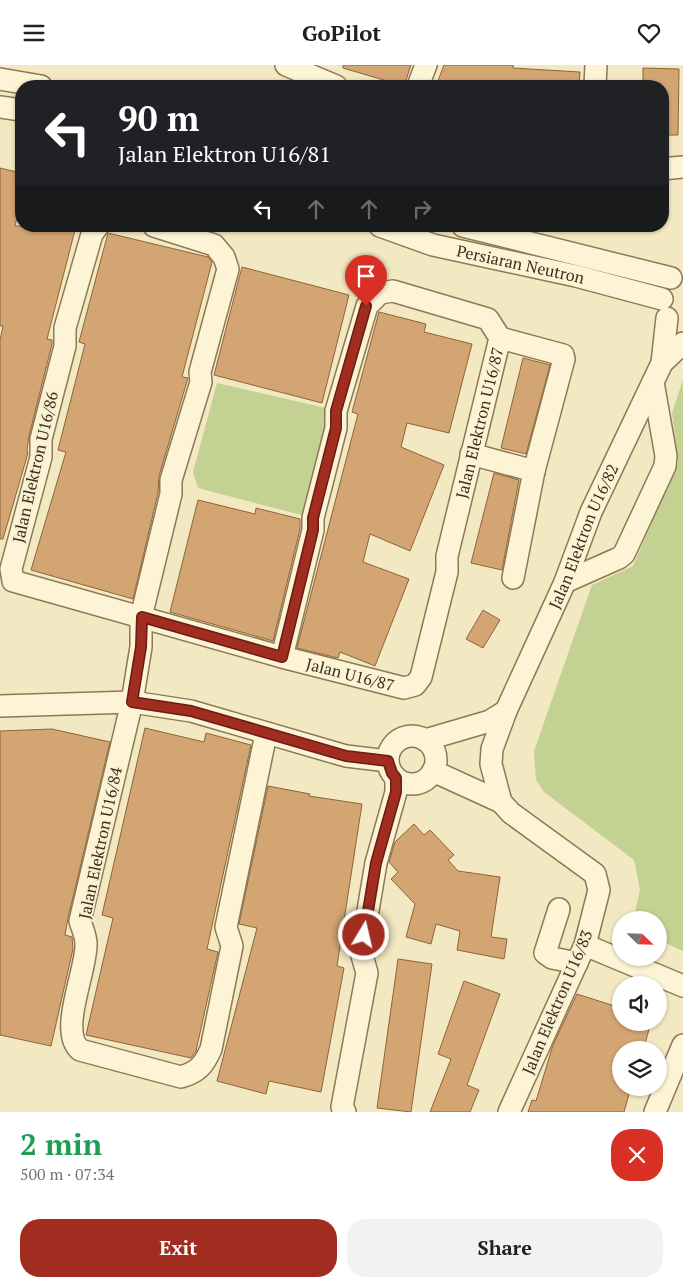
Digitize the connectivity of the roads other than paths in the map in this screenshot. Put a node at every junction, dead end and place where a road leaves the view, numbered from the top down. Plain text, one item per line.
1 (286, 65) edge
2 (426, 65) edge
3 (596, 65) edge
4 (0, 79) edge
5 (322, 80) edge
6 (420, 80) edge
7 (595, 80) edge
8 (15, 82) edge
9 (0, 107) edge
10 (15, 109) edge
11 (683, 167) edge
12 (669, 168) edge
13 (94, 232) edge
14 (173, 232) edge
15 (397, 232) edge
16 (490, 232) edge
17 (677, 273) edge
18 (671, 316) edge
19 (500, 338) junction
20 (683, 343) edge
21 (662, 363) junction
22 (653, 382) junction
23 (472, 454) junction
24 (534, 471) junction
25 (513, 578) dead end
26 (565, 582) junction
27 (142, 617) junction
28 (282, 657) junction
29 (415, 685) joint
30 (132, 702) junction
31 (0, 706) edge
32 (506, 711) junction
33 (266, 734) junction
34 (431, 755) junction
35 (392, 770) junction
36 (501, 802) junction
37 (559, 909) dead end
38 (581, 954) junction
39 (683, 985) edge
40 (683, 1045) edge
41 (345, 1112) edge
42 (509, 1112) edge
43 (655, 1112) edge

1 - 5 street
2 - 6 street
3 - 7 street
4 - 8 street
9 - 10 street
11 - 12 street
13 - 27 street, Jalan Elektron U16/86
14 - 27 street
15 - 18 street, Persiaran Neutron
16 - 17 street, Persiaran Neutron
17 - 18 street
18 - 21 street
19 - 23 street, Jalan Elektron U16/87
19 - 24 street
19 - 28 street, Jalan Elektron U16/87
20 - 21 street
21 - 22 street, Jalan Elektron U16/82
22 - 26 street, Jalan Elektron U16/82
22 - 26 street
23 - 24 street
23 - 29 street, Jalan Elektron U16/87
24 - 25 street
26 - 32 street, Jalan Elektron U16/82
27 - 28 street, Jalan U16/87
27 - 30 street
28 - 29 street, Jalan U16/87
30 - 31 street
30 - 33 street
30 - 33 street, Jalan Elektron U16/84
32 - 34 street
32 - 36 street, Jalan Elektron U16/82
33 - 35 street
34 - 35 street
34 - 35 street
34 - 36 street, Jalan Elektron U16/83
35 - 41 street
36 - 38 street, Jalan Elektron U16/83
37 - 38 street
38 - 39 street
38 - 42 street, Jalan Elektron U16/83
40 - 43 street

